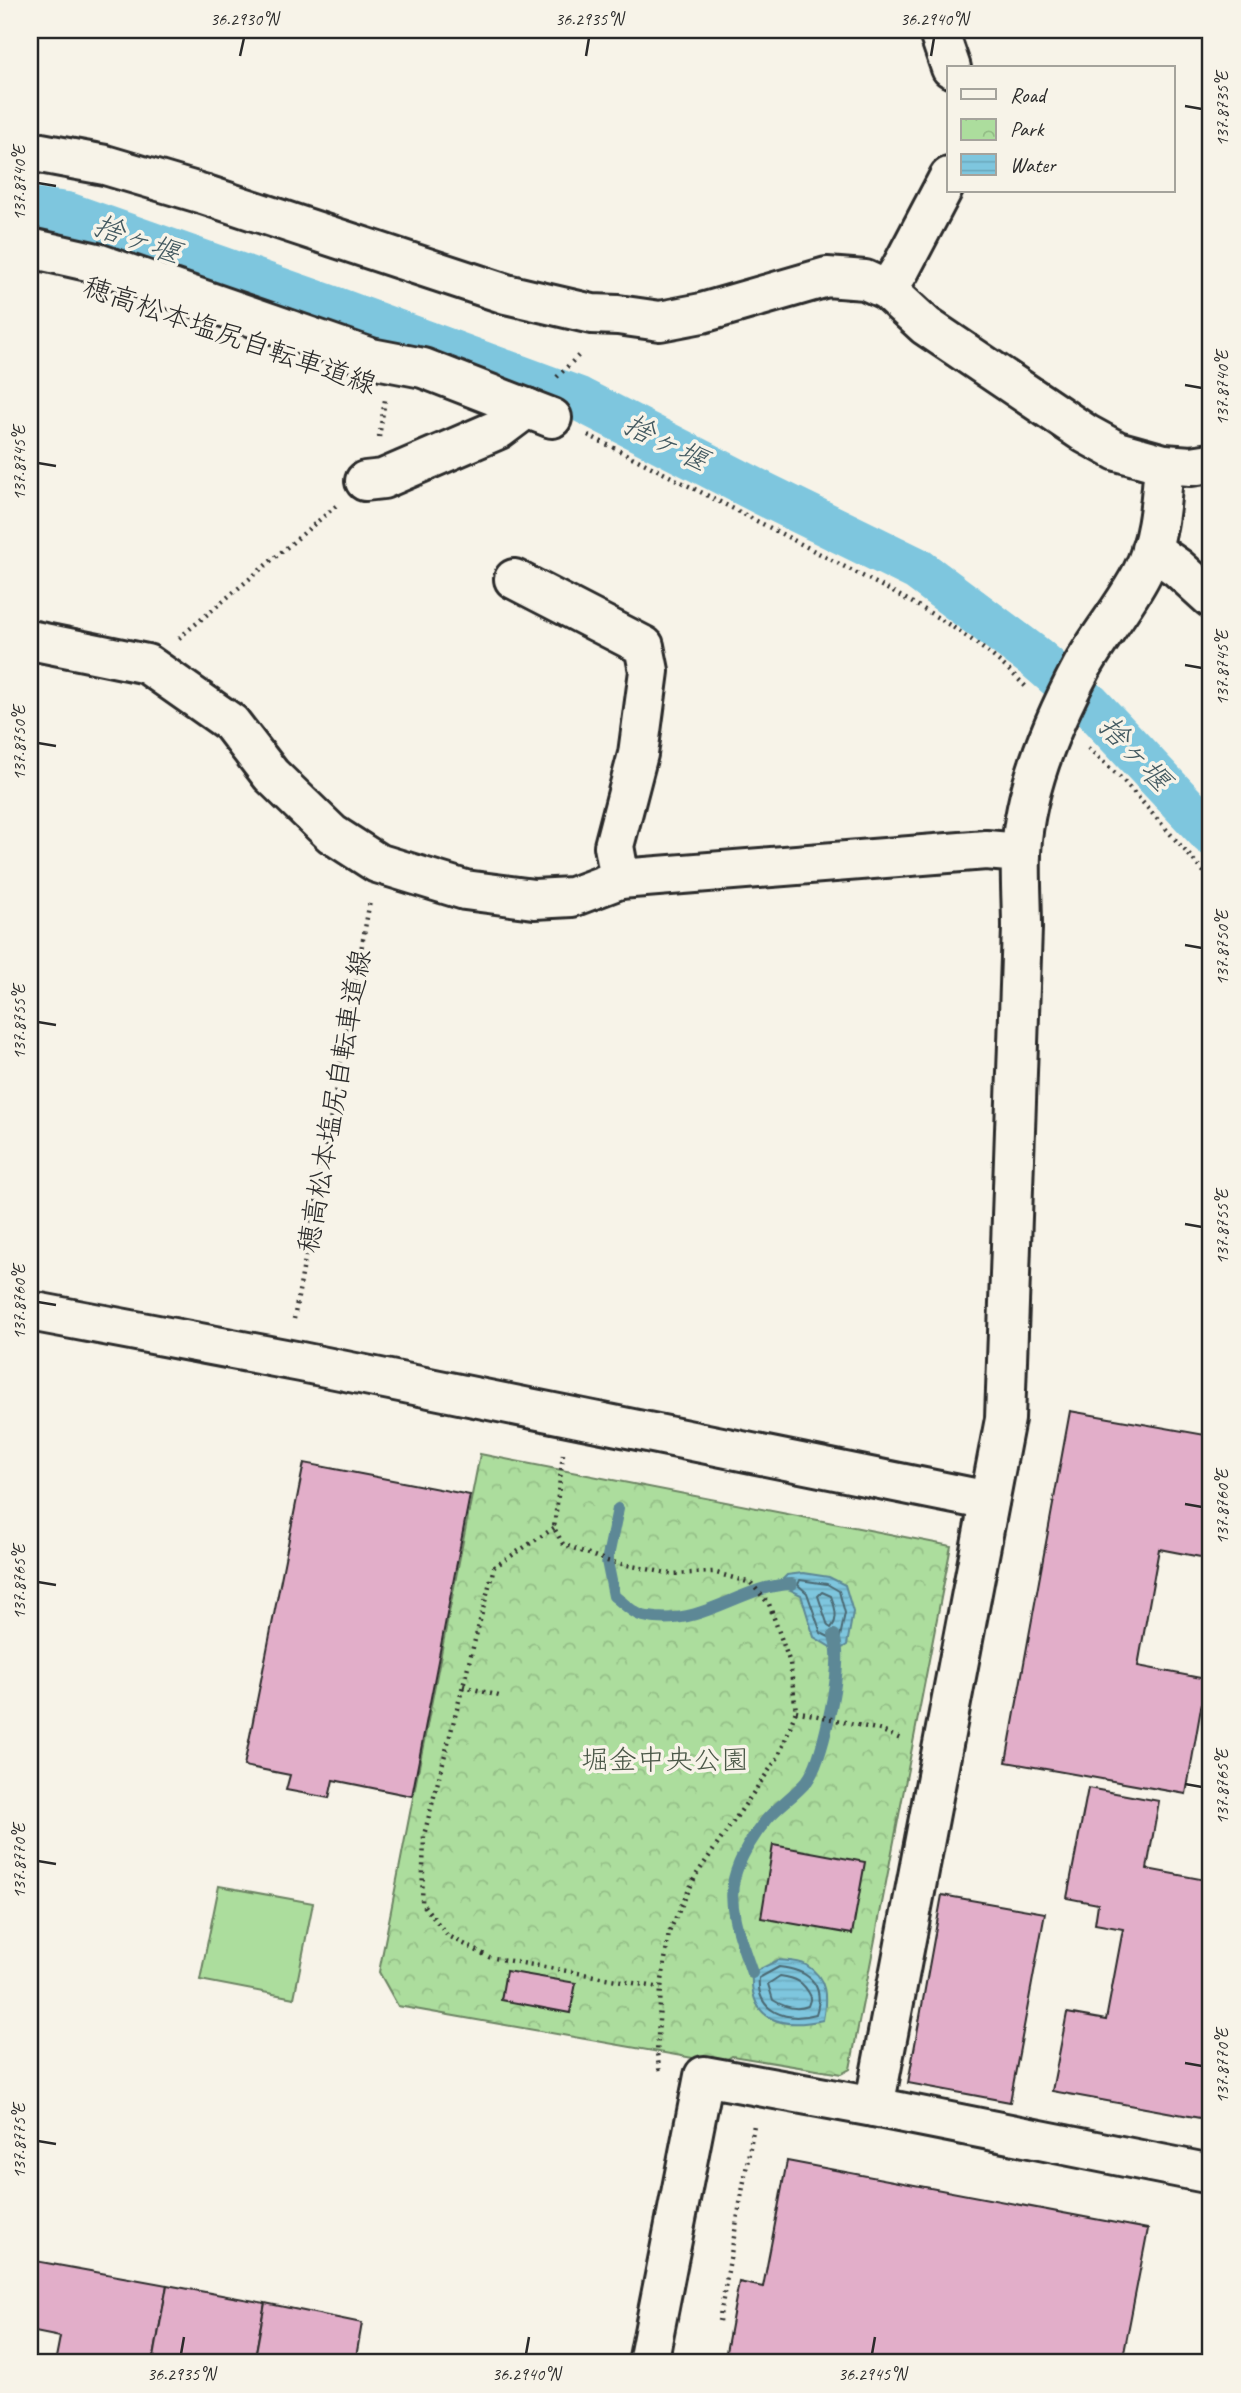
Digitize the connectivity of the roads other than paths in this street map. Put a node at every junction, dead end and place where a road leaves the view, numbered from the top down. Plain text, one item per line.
1 (938, 30) edge
2 (950, 66) edge
3 (30, 151) edge
4 (947, 181) edge
5 (30, 248) edge
6 (887, 290) junction
7 (1211, 463) edge
8 (1164, 464) junction
9 (365, 481) road end
10 (1151, 549) junction
11 (514, 579) dead end
12 (1211, 598) edge
13 (30, 640) edge
14 (1021, 853) junction
15 (621, 879) junction
16 (30, 1311) edge
17 (989, 1501) junction
18 (874, 2107) junction
19 (1211, 2174) edge
20 (648, 2363) edge

1 - 2 street
3 - 6 street
4 - 6 street
5 - 9 street
6 - 8 street
7 - 8 street
8 - 10 street
10 - 12 street
10 - 14 street
11 - 15 street
13 - 15 street
14 - 15 street
14 - 17 street
16 - 17 street
17 - 18 street
18 - 19 street
18 - 20 street

